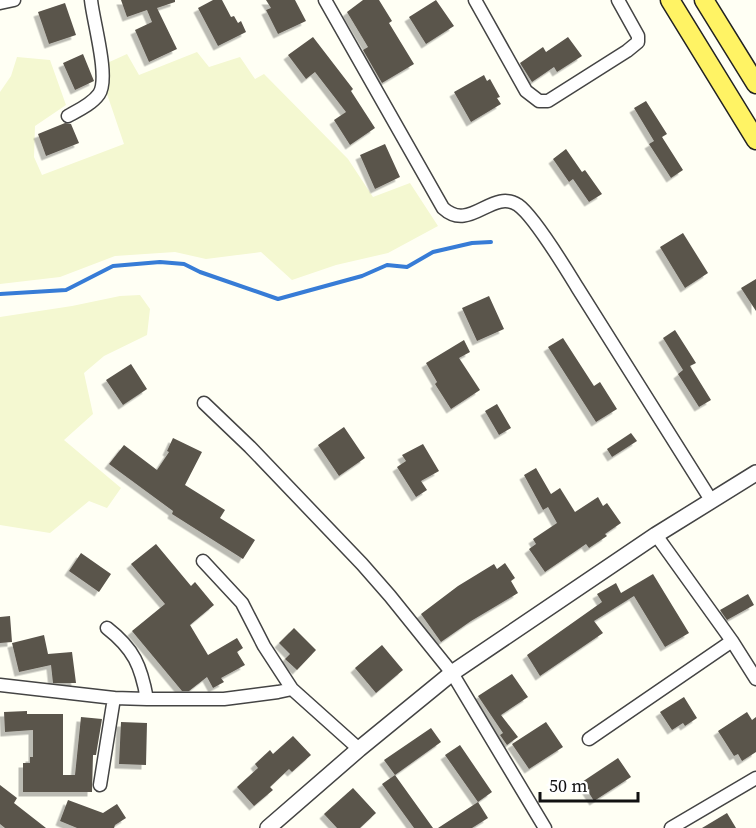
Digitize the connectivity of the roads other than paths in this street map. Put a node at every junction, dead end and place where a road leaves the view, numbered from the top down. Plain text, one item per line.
1 (14, 0) edge
2 (91, 0) edge
3 (325, 0) edge
4 (475, 0) edge
5 (618, 0) edge
6 (670, 0) edge
7 (704, 0) edge
8 (0, 3) edge
9 (756, 84) edge
10 (68, 116) dead end
11 (756, 140) edge
12 (204, 403) dead end
13 (756, 473) edge
14 (711, 500) junction
15 (656, 535) junction
16 (203, 561) dead end
17 (107, 628) dead end
18 (732, 641) junction
19 (452, 673) junction
20 (756, 679) edge
21 (0, 685) edge
22 (291, 689) junction
23 (114, 698) junction
24 (147, 699) junction
25 (589, 739) dead end
26 (359, 749) junction
27 (756, 778) edge
28 (100, 785) dead end
29 (677, 826) edge
30 (268, 828) edge
31 (545, 828) edge

1 - 8 street
2 - 10 street
3 - 14 street
4 - 5 street
6 - 11 main road
7 - 9 main road
12 - 19 street
13 - 14 street
14 - 15 street
15 - 18 street
15 - 19 street
16 - 22 street
17 - 24 street
18 - 20 street
18 - 25 street
19 - 26 street
19 - 31 street
21 - 23 street
22 - 24 street
22 - 26 street
23 - 24 street
23 - 28 street
26 - 30 street
27 - 29 street

